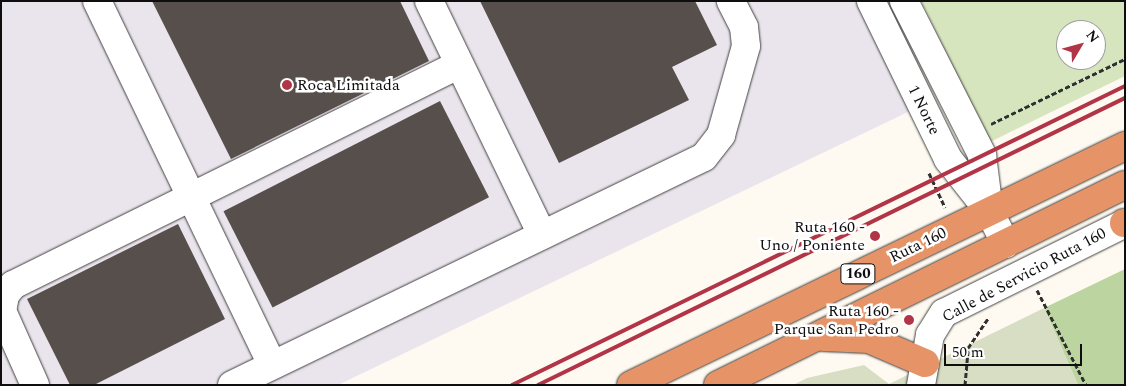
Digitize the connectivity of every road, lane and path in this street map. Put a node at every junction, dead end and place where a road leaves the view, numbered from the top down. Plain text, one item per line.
1 (96, 1) edge
2 (429, 1) edge
3 (871, 1) edge
4 (904, 1) edge
5 (735, 2) edge
6 (1125, 59) edge
7 (460, 65) junction
8 (972, 133) junction
9 (1125, 146) edge
10 (1125, 185) edge
11 (190, 196) junction
12 (989, 211) junction
13 (1125, 223) edge
14 (542, 235) junction
15 (1006, 244) junction
16 (1029, 271) junction
17 (987, 292) junction
18 (813, 339) junction
19 (272, 365) junction
20 (923, 374) edge
21 (35, 385) edge
22 (232, 385) edge
23 (631, 385) edge
24 (718, 385) edge
25 (964, 385) edge
26 (1086, 385) edge

1 - 11 street
2 - 7 street
3 - 12 street, 1 Norte
4 - 8 street, 1 Norte
5 - 14 street
6 - 8 path
7 - 11 street
7 - 14 street
8 - 12 street, 1 Norte
9 - 12 highway, Ruta 160 / 160
10 - 15 highway, 160
11 - 19 street
11 - 21 street
12 - 15 street, 1 Norte
12 - 23 highway, Ruta 160 / 160
13 - 16 street, Calle de Servicio Ruta 160
14 - 19 street
15 - 18 highway, 160
16 - 17 street, Calle de Servicio Ruta 160
16 - 26 path
17 - 20 street, Calle de Servicio Ruta 160
17 - 25 path
18 - 20 highway
18 - 24 highway, 160
19 - 22 street

